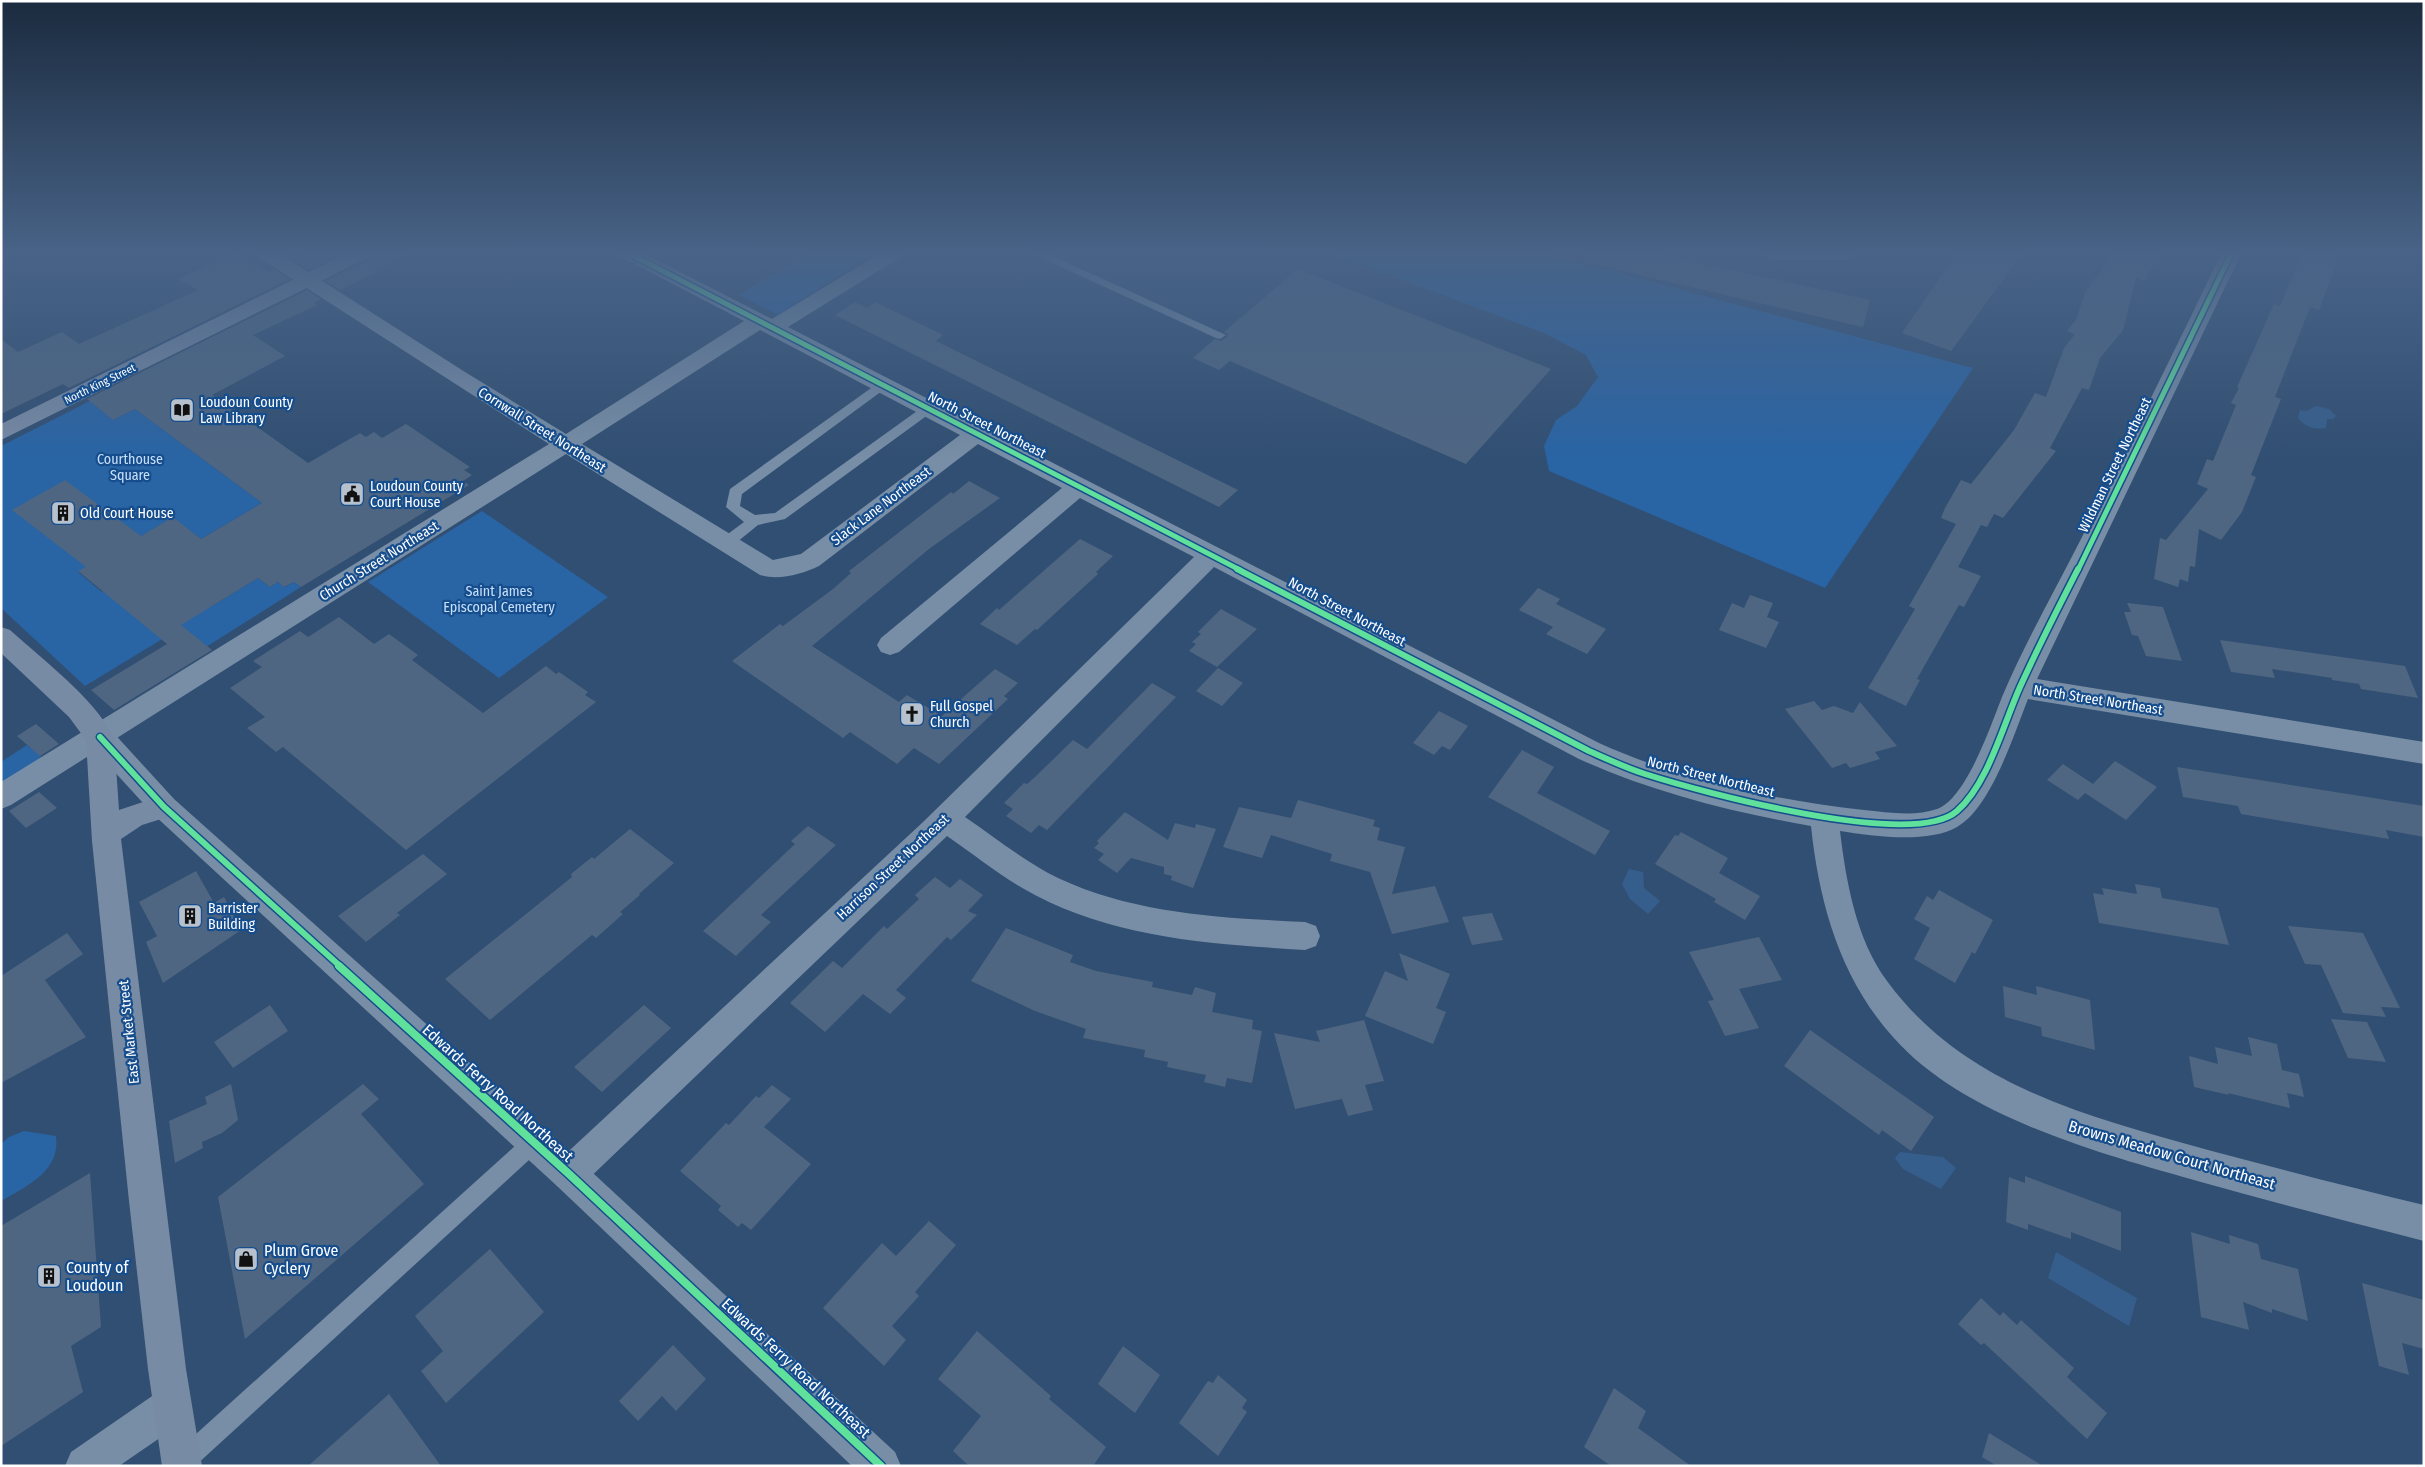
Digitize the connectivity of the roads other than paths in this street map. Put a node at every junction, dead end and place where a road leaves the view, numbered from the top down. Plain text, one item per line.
1 (223, 322) edge
2 (373, 322) edge
3 (763, 322) edge
4 (769, 322) edge
5 (1192, 322) edge
6 (2200, 322) edge
7 (766, 324) junction
8 (1220, 335) dead end
9 (881, 385) junction
10 (928, 408) junction
11 (1, 433) edge
12 (977, 433) junction
13 (566, 444) junction
14 (1078, 487) junction
15 (754, 521) junction
16 (726, 543) junction
17 (1212, 554) junction
18 (781, 569) joint
19 (1, 638) edge
20 (890, 646) dead end
21 (2020, 687) junction
22 (100, 737) junction
23 (2424, 752) edge
24 (1, 797) edge
25 (164, 807) junction
26 (1824, 816) junction
27 (945, 819) junction
28 (107, 833) junction
29 (1305, 936) dead end
30 (533, 1143) junction
31 (569, 1174) junction
32 (2424, 1223) edge
33 (172, 1406) junction
34 (182, 1464) edge
35 (85, 1466) edge
36 (881, 1466) edge

1 - 11 main road, North King Street
2 - 13 street, Cornwall Street Northeast
3 - 7 street, North Street Northeast
4 - 7 street, Church Street Northeast
5 - 8 lane
6 - 21 street, Wildman Street Northeast
7 - 9 street, North Street Northeast
7 - 13 street, Church Street Northeast
9 - 10 street, North Street Northeast
9 - 15 lane
10 - 12 street, North Street Northeast
10 - 15 lane
12 - 14 street, North Street Northeast
12 - 18 street, Slack Lane Northeast
13 - 16 street, Cornwall Street Northeast
13 - 22 street, Church Street Northeast
14 - 17 street, North Street Northeast
14 - 20 street
15 - 16 lane
16 - 18 street, Cornwall Street Northeast
17 - 26 street, North Street Northeast
17 - 27 street, Harrison Street Northeast
19 - 22 main road
21 - 23 street, North Street Northeast
21 - 26 street, North Street Northeast
22 - 24 street, Church Street Northeast
22 - 25 street, Edwards Ferry Road Northeast
22 - 28 main road, East Market Street
25 - 28 main road
25 - 30 street, Edwards Ferry Road Northeast
26 - 32 street, Browns Meadow Court Northeast
27 - 29 street
27 - 31 street, Harrison Street Northeast
28 - 33 main road, East Market Street
30 - 31 street, Edwards Ferry Road Northeast
30 - 34 lane
31 - 36 street, Edwards Ferry Road Northeast
33 - 34 main road, East Market Street
33 - 35 street

